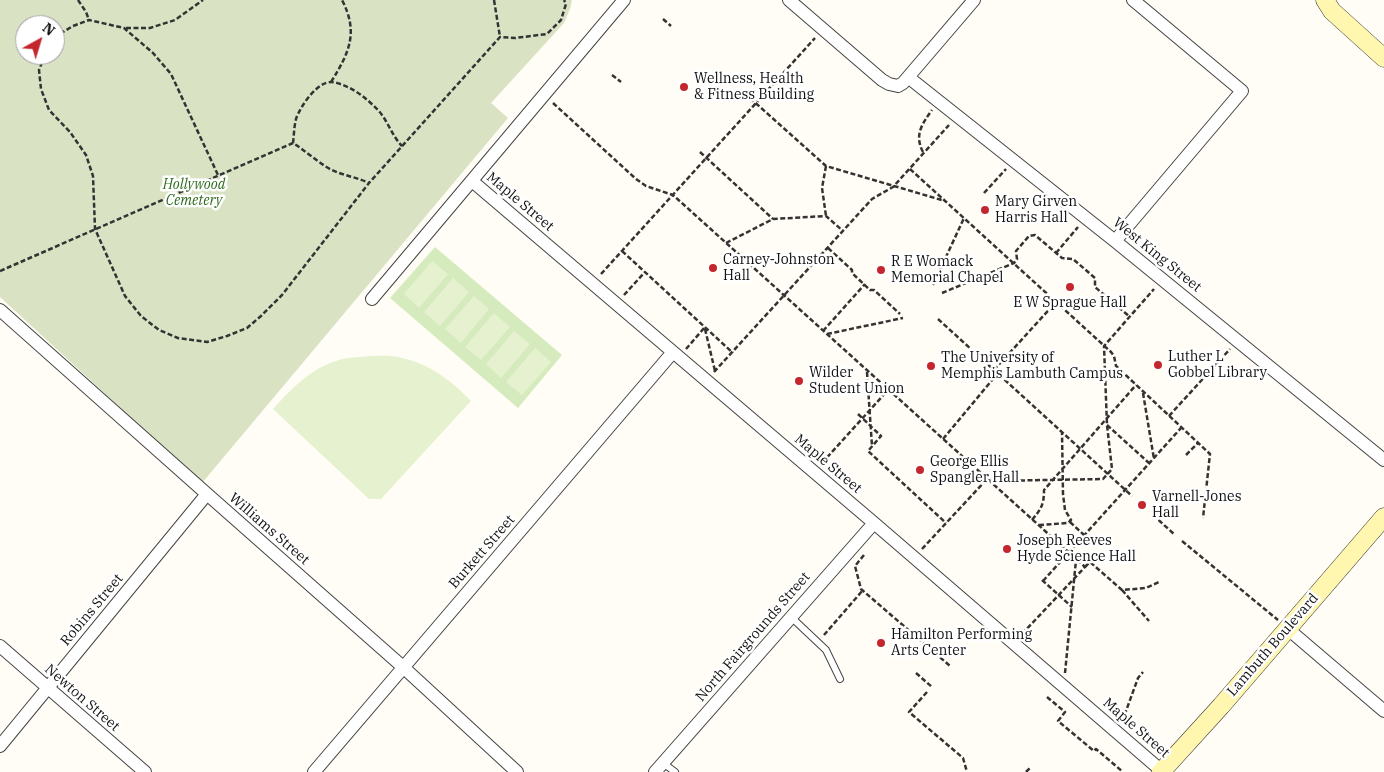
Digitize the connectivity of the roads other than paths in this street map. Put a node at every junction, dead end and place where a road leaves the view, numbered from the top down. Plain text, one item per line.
1 (624, 0) edge
2 (790, 0) edge
3 (974, 0) edge
4 (1133, 0) edge
5 (1325, 0) edge
6 (1384, 58) edge
7 (908, 77) junction
8 (472, 181) junction
9 (1115, 241) junction
10 (372, 299) dead end
11 (0, 310) edge
12 (673, 352) junction
13 (1384, 460) edge
14 (207, 494) junction
15 (1384, 517) edge
16 (874, 523) junction
17 (791, 617) junction
18 (1283, 624) junction
19 (0, 646) edge
20 (403, 667) junction
21 (840, 679) dead end
22 (48, 687) junction
23 (1384, 711) edge
24 (0, 746) edge
25 (659, 768) edge
26 (145, 772) edge
27 (314, 772) edge
28 (517, 772) edge
29 (675, 772) edge
30 (1162, 772) edge

1 - 8 street
2 - 7 street
3 - 7 street
4 - 9 street
5 - 6 street
7 - 9 street, West King Street
8 - 10 street
8 - 12 street, Maple Street
9 - 13 street, West King Street
11 - 14 street, Williams Street
12 - 16 street, Maple Street
12 - 20 street, Burkett Street
14 - 20 street, Williams Street
14 - 22 street, Robins Street
15 - 18 street, Lambuth Boulevard
16 - 17 street, North Fairgrounds Street
16 - 30 street, Maple Street
17 - 21 lane
17 - 25 street, North Fairgrounds Street
18 - 23 street
18 - 30 street, Lambuth Boulevard
19 - 22 street, Newton Street
20 - 27 street, Burkett Street
20 - 28 street, Williams Street
22 - 24 street, Robins Street
22 - 26 street, Newton Street
25 - 29 lane

